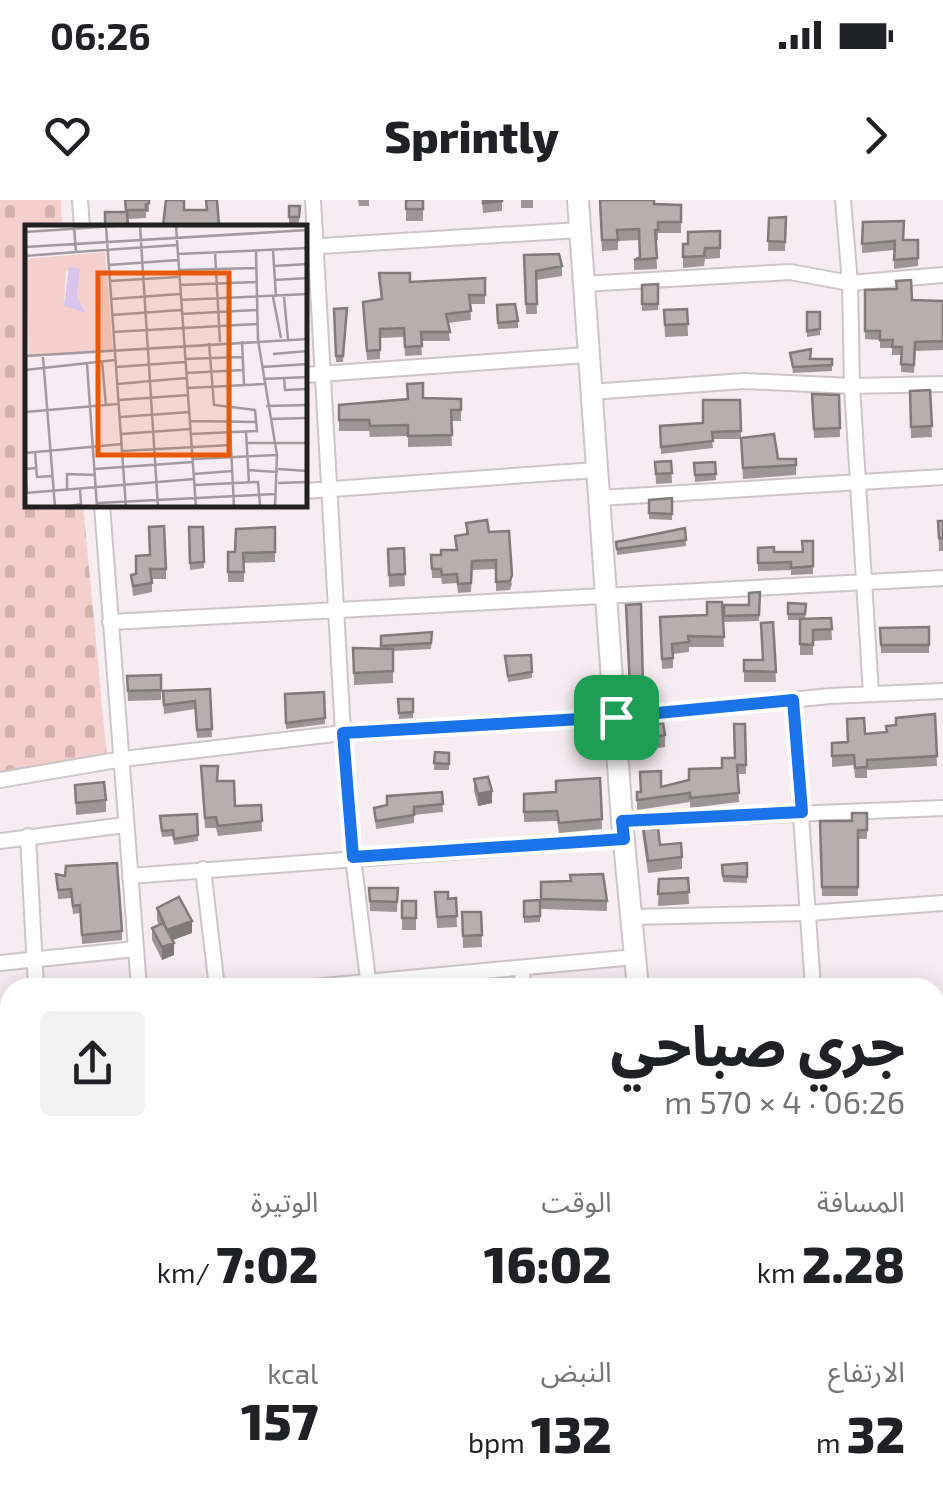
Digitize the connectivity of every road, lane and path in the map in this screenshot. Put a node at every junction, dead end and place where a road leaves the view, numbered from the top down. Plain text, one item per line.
1 (80, 200) edge
2 (313, 200) edge
3 (578, 200) edge
4 (843, 200) edge
5 (82, 225) edge
6 (580, 230) junction
7 (310, 247) edge
8 (943, 275) edge
9 (850, 283) junction
10 (584, 284) junction
11 (587, 354) junction
12 (324, 374) junction
13 (308, 375) edge
14 (943, 384) edge
15 (852, 386) junction
16 (590, 392) junction
17 (596, 470) junction
18 (943, 478) edge
19 (858, 481) junction
20 (330, 489) junction
21 (308, 491) edge
22 (599, 498) junction
23 (102, 508) edge
24 (943, 578) edge
25 (864, 583) junction
26 (607, 598) junction
27 (336, 611) junction
28 (110, 622) junction
29 (943, 691) edge
30 (872, 694) junction
31 (793, 700) junction
32 (616, 717) junction
33 (343, 733) junction
34 (123, 759) junction
35 (0, 780) edge
36 (943, 808) edge
37 (802, 812) junction
38 (125, 825) junction
39 (623, 830) junction
40 (28, 836) junction
41 (0, 841) edge
42 (353, 857) junction
43 (203, 870) junction
44 (130, 876) junction
45 (943, 903) edge
46 (808, 913) junction
47 (631, 917) junction
48 (136, 949) junction
49 (635, 957) junction
50 (33, 960) junction
51 (0, 963) edge
52 (522, 968) junction
53 (35, 978) edge
54 (138, 978) edge
55 (216, 978) edge
56 (367, 978) edge
57 (431, 978) edge
58 (522, 978) edge
59 (637, 978) edge
60 (812, 978) edge

1 - 5 street
2 - 7 street
3 - 6 street
4 - 9 street
6 - 7 street
6 - 10 street
7 - 12 street
8 - 9 street
9 - 10 street
9 - 15 street
10 - 11 street
11 - 12 street
11 - 16 street
12 - 13 street
12 - 20 street
14 - 15 street
15 - 16 street
15 - 19 street
16 - 17 street
17 - 20 street
17 - 22 street
18 - 19 street
19 - 22 street
19 - 25 street
20 - 21 street
20 - 27 street
22 - 26 street
23 - 28 street
24 - 25 street
25 - 26 street
25 - 30 street
26 - 27 street
26 - 32 street
27 - 28 street
27 - 33 street
28 - 34 street
29 - 30 street
30 - 31 street
31 - 32 street
31 - 37 street
32 - 33 street
32 - 39 street
33 - 34 street
33 - 42 street
34 - 35 street
34 - 38 street
36 - 37 street
37 - 39 street
37 - 46 street
38 - 40 street
38 - 44 street
39 - 42 street
39 - 47 street
40 - 41 street
40 - 50 street
42 - 43 street
42 - 56 street
43 - 44 street
43 - 55 street
44 - 48 street
45 - 46 street
46 - 47 street
46 - 60 street
47 - 49 street
48 - 50 street
48 - 54 street
49 - 52 street
49 - 59 street
50 - 51 street
50 - 53 street
52 - 57 street
52 - 58 street

